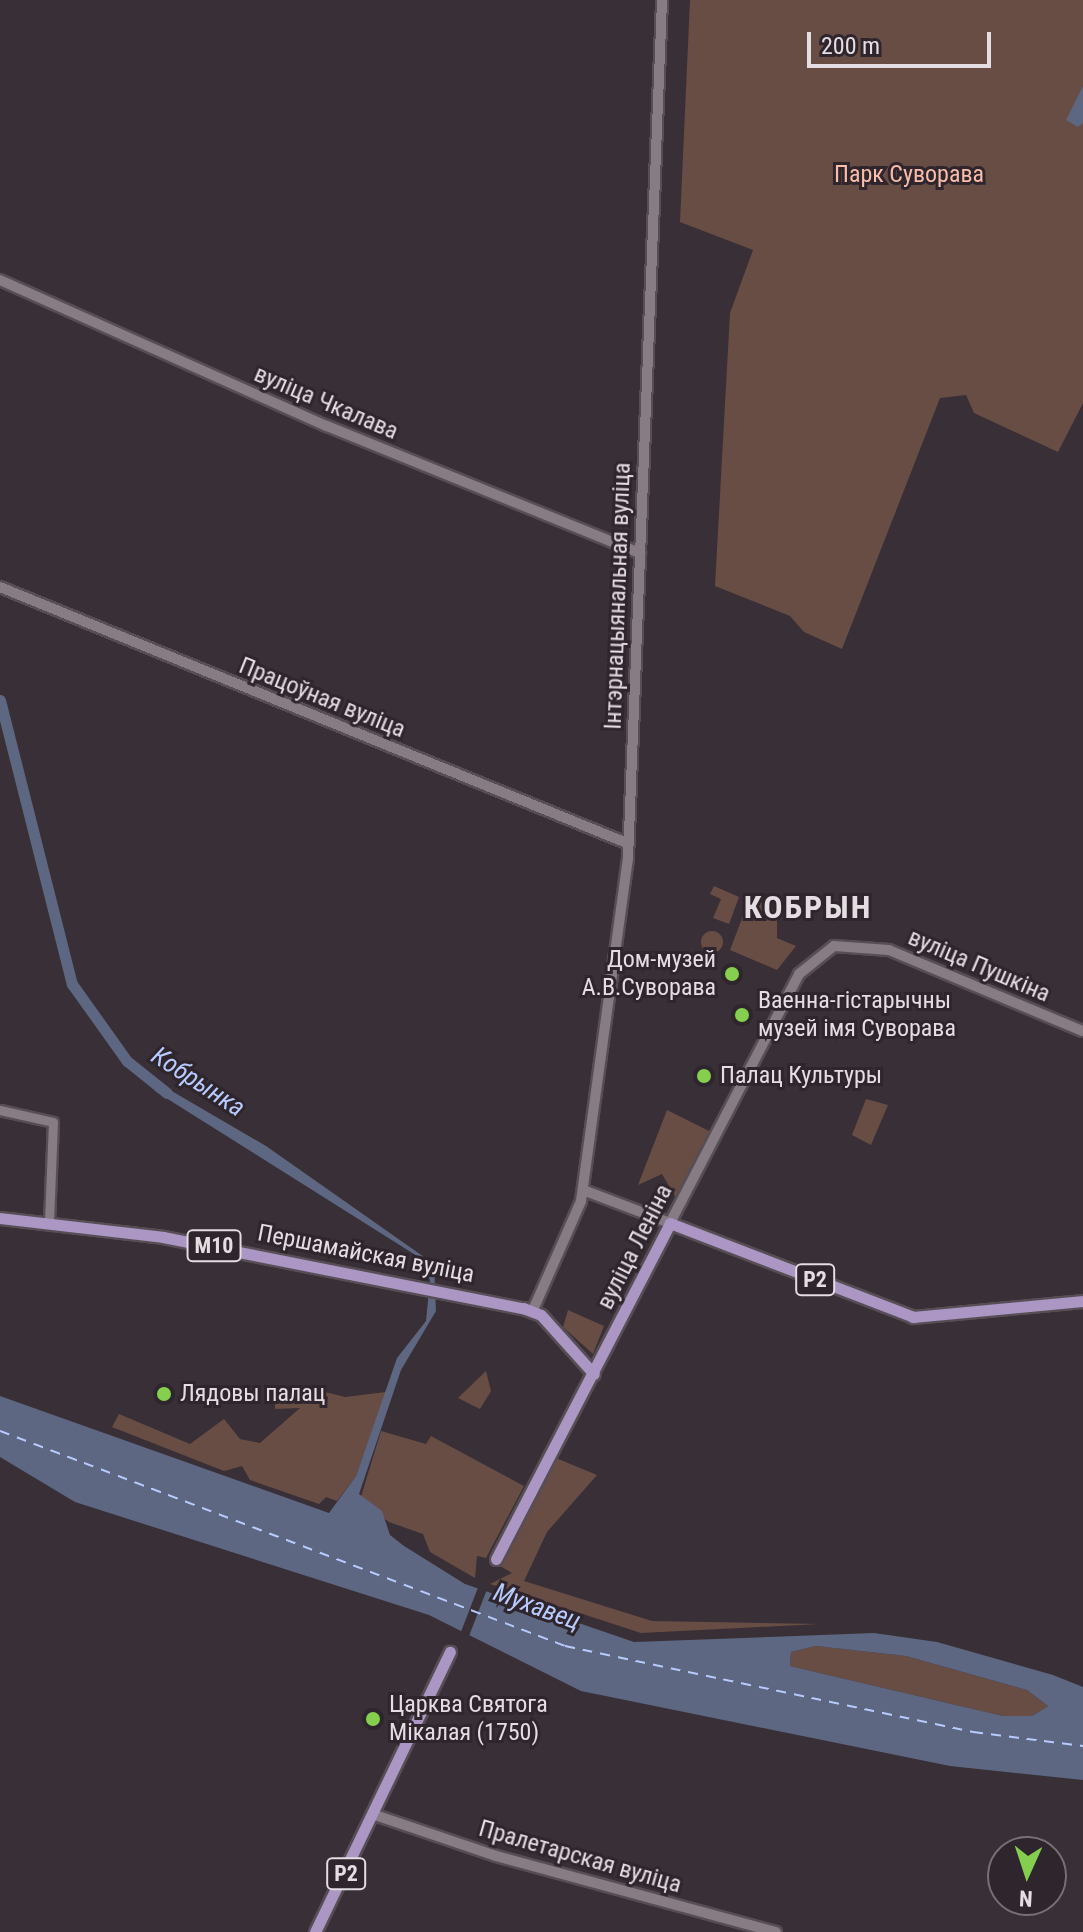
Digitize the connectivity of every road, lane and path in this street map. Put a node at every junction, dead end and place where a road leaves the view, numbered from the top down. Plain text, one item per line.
1 (662, 0) edge
2 (0, 280) edge
3 (640, 553) junction
4 (0, 587) edge
5 (629, 844) junction
6 (814, 956) joint
7 (1083, 1031) edge
8 (0, 1110) edge
9 (583, 1190) junction
10 (0, 1218) edge
11 (49, 1222) junction
12 (670, 1223) junction
13 (1083, 1301) edge
14 (533, 1310) junction
15 (594, 1374) junction
16 (496, 1559) dead end
17 (450, 1652) dead end
18 (375, 1815) junction
19 (315, 1932) edge
20 (776, 1932) edge

1 - 3 main road, Інтэрнацыянальная вуліца
2 - 3 main road, вуліца Чкалава
3 - 5 main road, Інтэрнацыянальная вуліца
4 - 5 main road, Працоўная вуліца
5 - 9 main road, Інтэрнацыянальная вуліца
6 - 7 main road, вуліца Пушкіна
6 - 12 main road, вуліца Леніна
8 - 11 street
9 - 12 main road
9 - 14 main road, Інтэрнацыянальная вуліца
10 - 11 main road, Першамайская вуліца / М10
11 - 14 main road, Першамайская вуліца / М10
12 - 13 main road, Р2
12 - 15 main road, вуліца Леніна
14 - 15 main road
15 - 16 main road, вуліца Леніна
17 - 18 main road, Р2
18 - 19 main road, Р2
18 - 20 main road, Пралетарская вуліца

